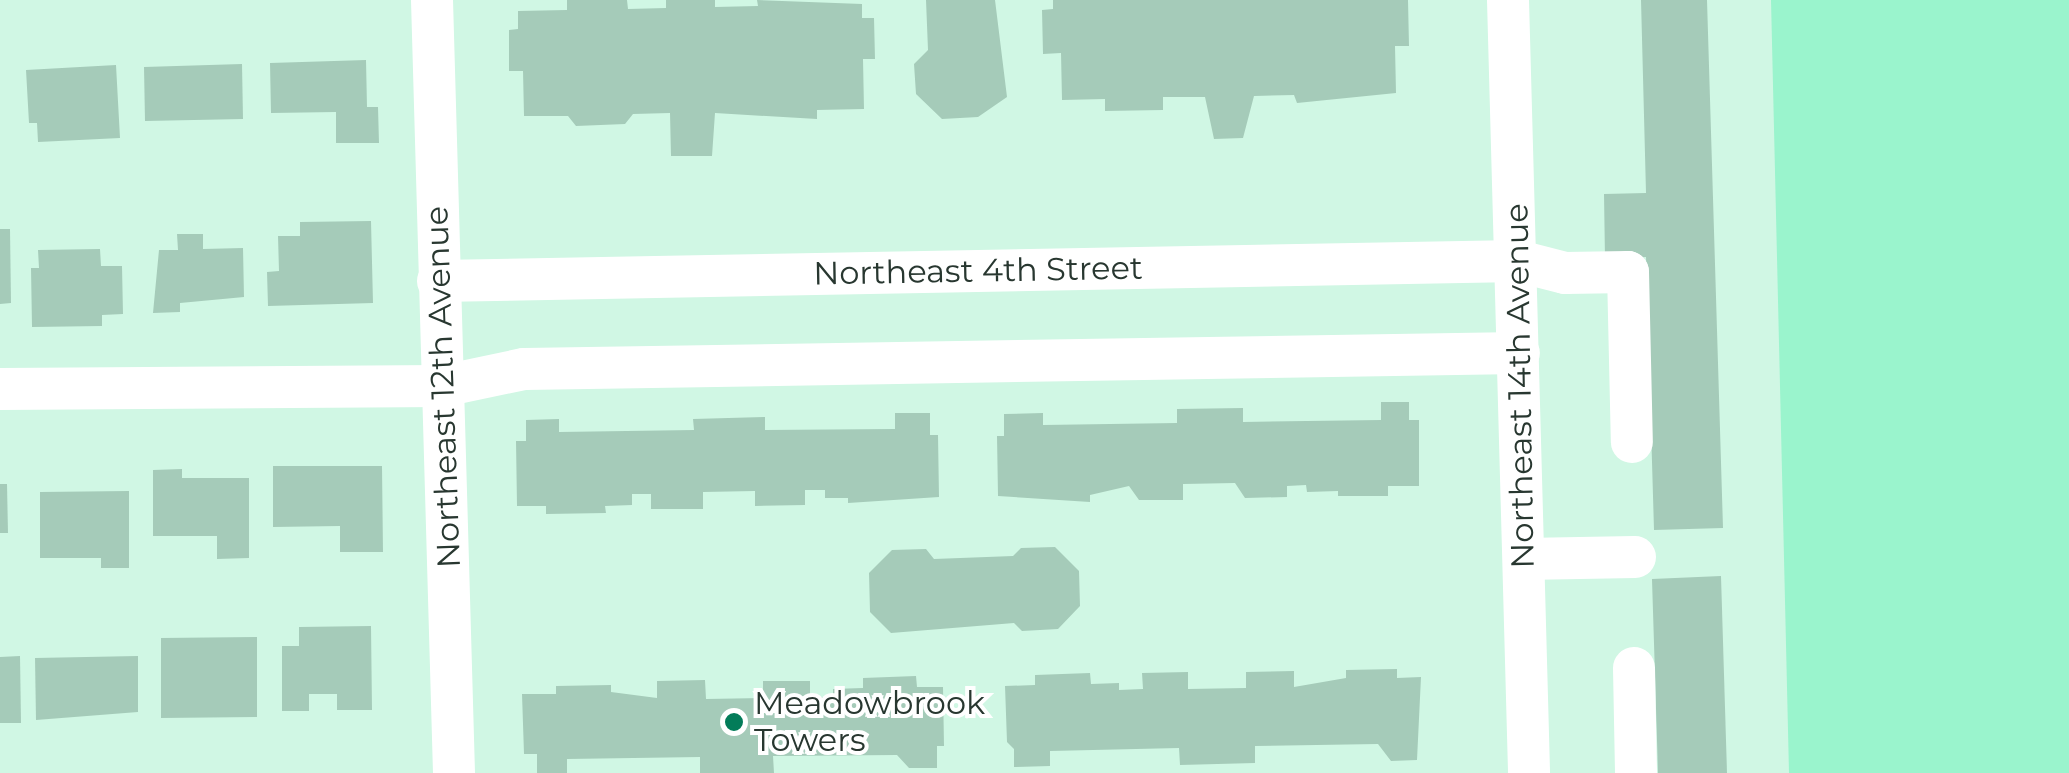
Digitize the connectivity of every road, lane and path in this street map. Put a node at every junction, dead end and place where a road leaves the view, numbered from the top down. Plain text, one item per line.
1 (432, 0) edge
2 (1508, 0) edge
3 (1518, 261) junction
4 (438, 281) junction
5 (1519, 353) junction
6 (443, 386) junction
7 (0, 389) edge
8 (1632, 442) dead end
9 (1635, 557) dead end
10 (1524, 559) junction
11 (1634, 668) dead end
12 (454, 773) edge
13 (1529, 773) edge
14 (1636, 773) edge

1 - 4 street, Northeast 12th Avenue
2 - 3 street, Northeast 14th Avenue
3 - 4 street, Northeast 4th Street
3 - 5 street, Northeast 14th Avenue
3 - 8 street, Northeast 4th Street
4 - 6 street, Northeast 12th Avenue
5 - 6 street
5 - 10 street, Northeast 14th Avenue
6 - 7 street
6 - 12 street, Northeast 12th Avenue
9 - 10 street
10 - 13 street, Northeast 14th Avenue
11 - 14 street

